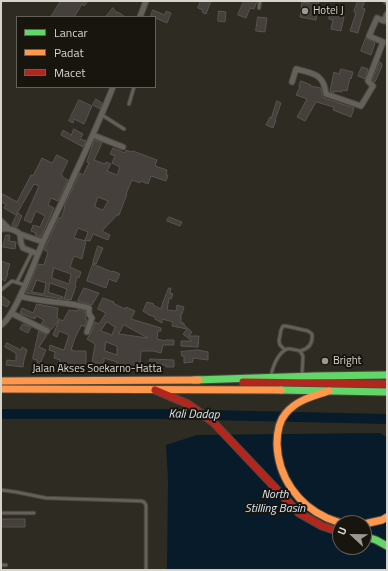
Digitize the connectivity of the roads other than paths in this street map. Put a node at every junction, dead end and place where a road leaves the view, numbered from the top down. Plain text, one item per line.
1 (146, 1) edge
2 (260, 1) edge
3 (259, 8) dead end
4 (387, 14) edge
5 (140, 16) edge
6 (292, 82) dead end
7 (113, 88) edge
8 (134, 88) edge
9 (130, 104) dead end
10 (102, 115) junction
11 (124, 130) dead end
12 (93, 135) junction
13 (122, 147) dead end
14 (1, 221) edge
15 (8, 228) junction
16 (1, 229) edge
17 (20, 234) junction
18 (43, 242) junction
19 (35, 253) junction
20 (17, 282) junction
21 (25, 285) junction
22 (1, 290) edge
23 (20, 296) junction
24 (11, 314) junction
25 (1, 325) edge
26 (47, 331) dead end
27 (87, 332) dead end
28 (285, 350) junction
29 (300, 351) junction
30 (387, 375) edge
31 (302, 377) junction
32 (271, 378) junction
33 (194, 380) junction
34 (1, 381) edge
35 (387, 384) edge
36 (1, 389) edge
37 (155, 390) junction
38 (329, 391) junction
39 (387, 392) edge
40 (1, 490) edge
41 (1, 513) edge
42 (34, 513) dead end
43 (387, 517) edge
44 (332, 520) edge
45 (372, 522) edge
46 (332, 529) edge
47 (372, 539) edge
48 (387, 546) edge
49 (1, 565) edge
50 (6, 565) dead end
51 (146, 570) edge

1 - 5 street
2 - 3 lane
4 - 6 street
7 - 10 street
8 - 9 lane
10 - 11 lane
10 - 12 street
12 - 13 street
12 - 18 street
14 - 15 street
15 - 16 street
15 - 17 street
17 - 18 street
17 - 19 street
18 - 19 street
19 - 20 lane
19 - 21 street
20 - 21 lane
20 - 22 lane
21 - 23 street
23 - 24 street
23 - 27 street
24 - 25 street
24 - 26 street
28 - 29 lane
28 - 29 lane
28 - 32 lane
29 - 31 lane
30 - 31 main road
31 - 32 main road
32 - 33 main road
33 - 34 main road, Jalan Akses Soekarno-Hatta
33 - 35 main road
36 - 37 main road, Jalan Akses Soekarno-Hatta
37 - 38 main road, Jalan Akses Soekarno-Hatta
37 - 46 main road
38 - 39 main road, Jalan Akses Soekarno-Hatta
38 - 44 main road
40 - 51 lane
41 - 42 lane
43 - 45 main road
47 - 48 main road
49 - 50 lane

